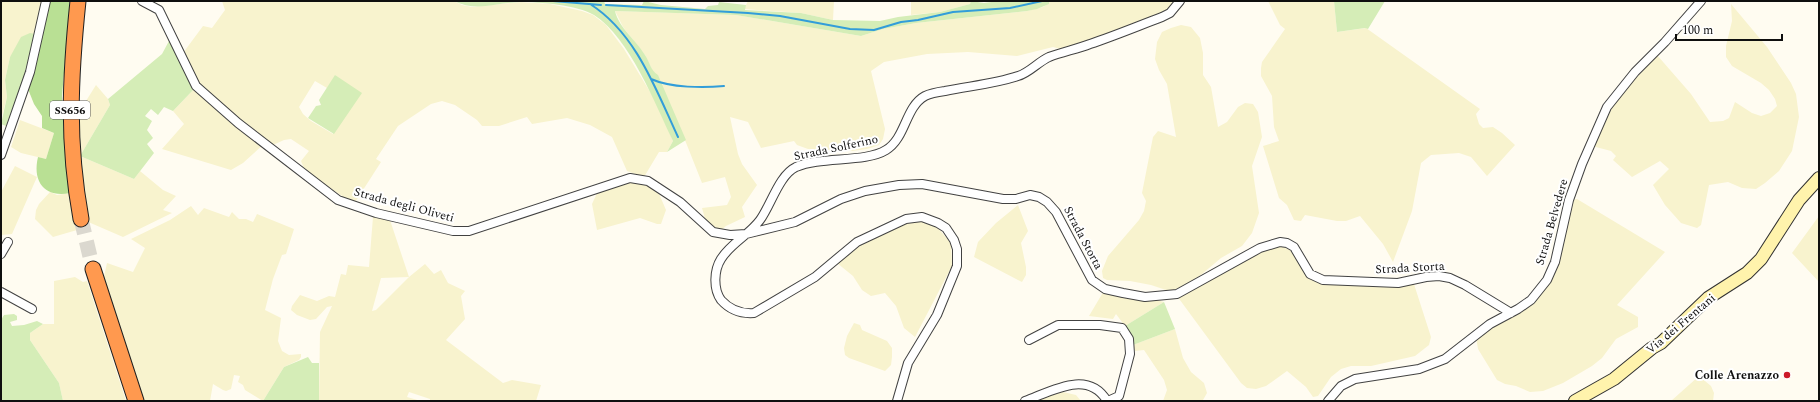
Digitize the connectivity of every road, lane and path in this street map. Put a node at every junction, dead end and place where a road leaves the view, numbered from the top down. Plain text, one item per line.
1 (46, 1) edge
2 (78, 1) edge
3 (142, 1) edge
4 (1180, 1) edge
5 (1701, 1) edge
6 (1, 155) edge
7 (1819, 178) edge
8 (81, 219) tunnel mouth
9 (746, 234) junction
10 (8, 242) dead end
11 (1, 254) edge
12 (93, 269) tunnel mouth
13 (1, 292) edge
14 (32, 309) dead end
15 (1511, 313) junction
16 (1029, 340) dead end
17 (136, 401) edge
18 (897, 401) edge
19 (1025, 401) edge
20 (1108, 401) edge
21 (1328, 401) edge
22 (1575, 401) edge

1 - 6 street
2 - 8 highway, SS656
3 - 9 street, Strada degli Oliveti
4 - 9 street, Strada Solferino
5 - 15 street, Strada Belvedere
7 - 22 main road, Via dei Frentani
9 - 15 street, Strada Storta
9 - 18 street, Strada Solferino
10 - 11 street
12 - 17 highway
13 - 14 street
15 - 21 street, Strada Belvedere
16 - 20 street
19 - 20 street

